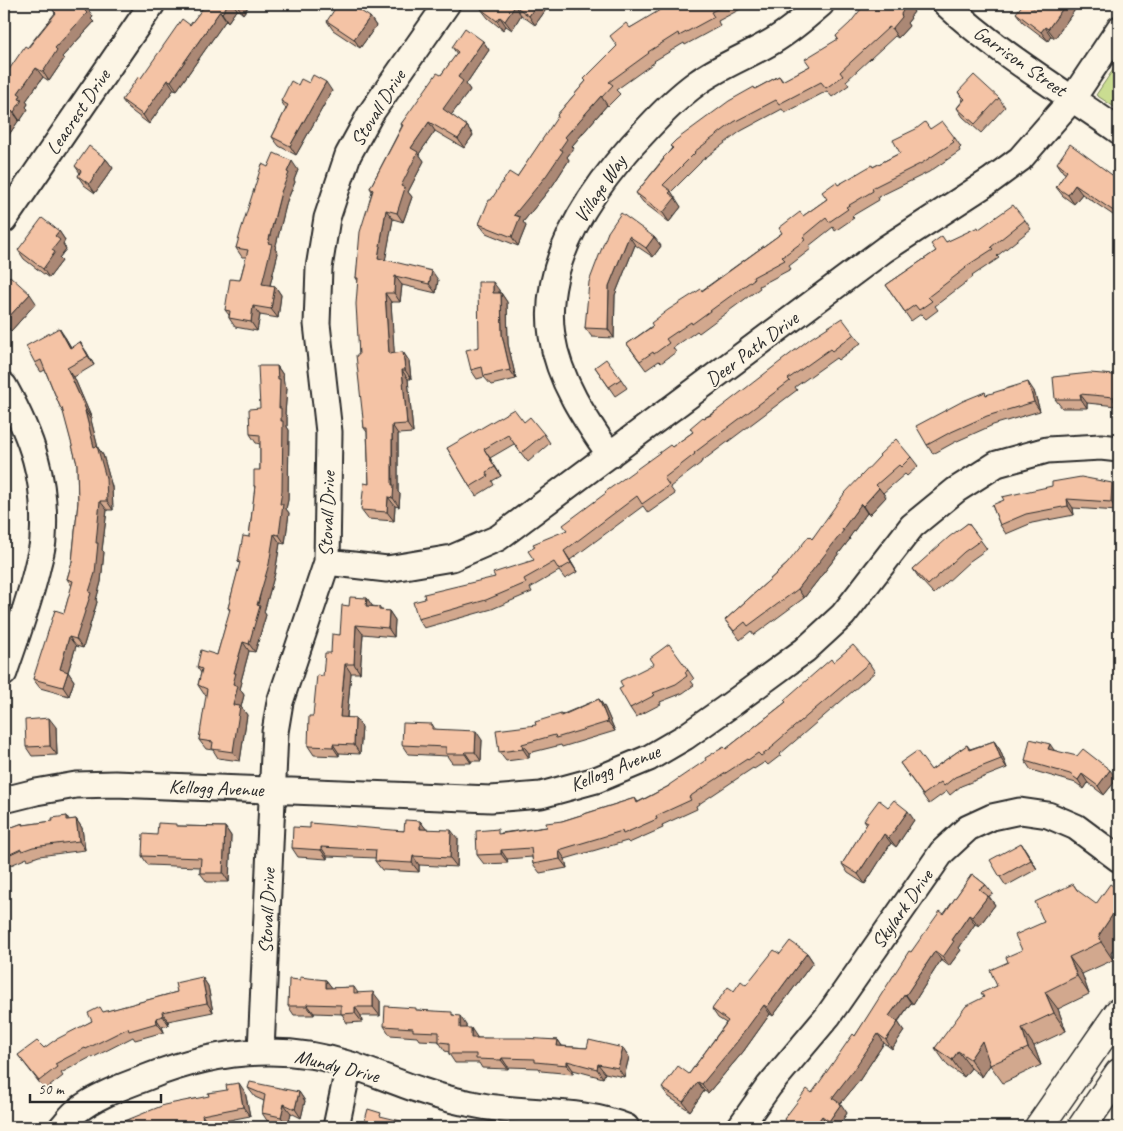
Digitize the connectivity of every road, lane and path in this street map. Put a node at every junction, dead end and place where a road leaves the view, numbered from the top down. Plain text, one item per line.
1 (152, 4) edge
2 (447, 4) edge
3 (821, 4) edge
4 (946, 4) edge
5 (1119, 29) edge
6 (1073, 98) junction
7 (1119, 130) edge
8 (4, 220) edge
9 (4, 386) edge
10 (1119, 449) edge
11 (610, 455) junction
12 (327, 562) junction
13 (4, 673) edge
14 (272, 790) junction
15 (4, 800) edge
16 (1119, 859) edge
17 (1119, 1012) edge
18 (262, 1051) junction
19 (349, 1065) junction
20 (1119, 1074) edge
21 (62, 1127) edge
22 (336, 1127) edge
23 (626, 1127) edge
24 (740, 1127) edge
25 (1038, 1127) edge
26 (1082, 1127) edge

1 - 8 street, Leacrest Drive
2 - 12 street, Stovall Drive
3 - 11 street, Village Way
4 - 6 street, Garrison Street
5 - 6 street, Deer Path Drive
6 - 7 street, Garrison Street
6 - 11 street, Deer Path Drive
9 - 13 street
10 - 14 street, Kellogg Avenue
11 - 12 street, Deer Path Drive
12 - 14 street, Stovall Drive
14 - 15 street, Kellogg Avenue
14 - 18 street, Stovall Drive
16 - 24 street, Skylark Drive
17 - 25 main road
18 - 19 street, Mundy Drive
18 - 21 street, Mundy Drive
19 - 22 street
19 - 23 street, Mundy Drive
20 - 26 main road

